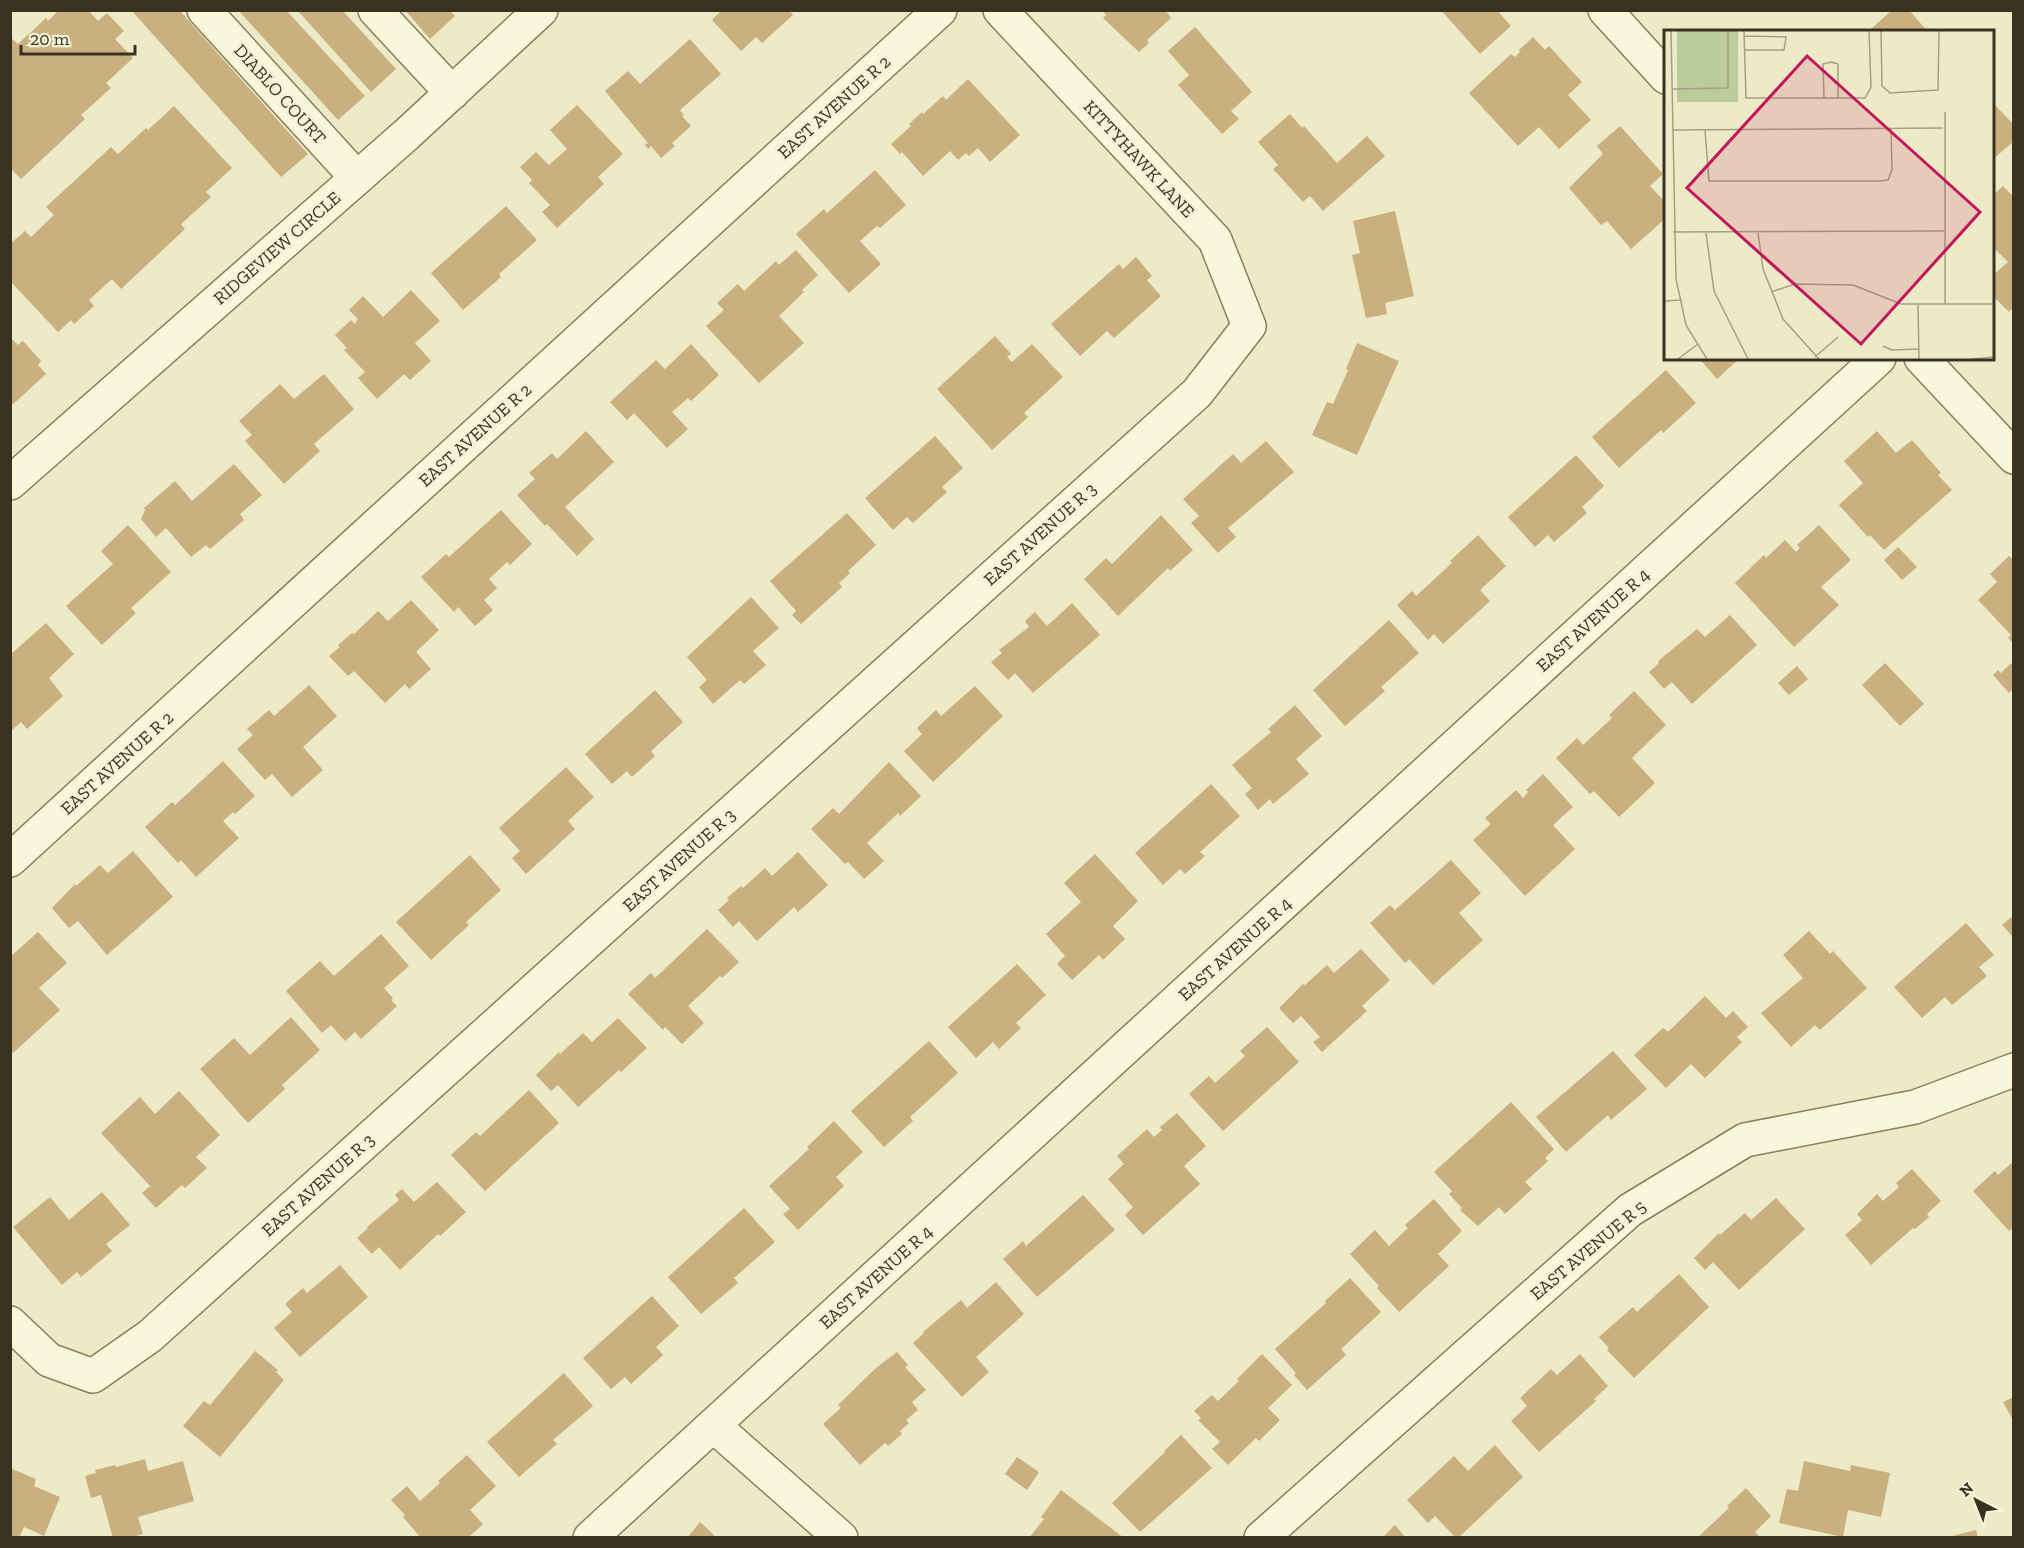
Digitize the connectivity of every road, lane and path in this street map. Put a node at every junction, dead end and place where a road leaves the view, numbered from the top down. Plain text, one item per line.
1 (204, 10) edge
2 (375, 10) edge
3 (542, 10) edge
4 (940, 10) edge
5 (1000, 10) edge
6 (1605, 10) edge
7 (1664, 76) edge
8 (452, 93) junction
9 (357, 178) junction
10 (1249, 326) joint
11 (1877, 360) edge
12 (1923, 360) edge
13 (2013, 457) edge
14 (10, 483) edge
15 (10, 860) edge
16 (2013, 1070) edge
17 (10, 1323) edge
18 (714, 1426) junction
19 (590, 1538) edge
20 (841, 1538) edge
21 (1261, 1538) edge

1 - 9 street, DIABLO COURT
2 - 8 street
3 - 8 street, RIDGEVIEW CIRCLE
4 - 15 street, EAST AVENUE R 2
5 - 10 street, KITTYHAWK LANE
6 - 7 street
8 - 9 street, RIDGEVIEW CIRCLE
9 - 14 street, RIDGEVIEW CIRCLE
10 - 17 street, EAST AVENUE R 3
11 - 18 street, EAST AVENUE R 4
12 - 13 street
16 - 21 street, EAST AVENUE R 5
18 - 19 street, EAST AVENUE R 4
18 - 20 street

